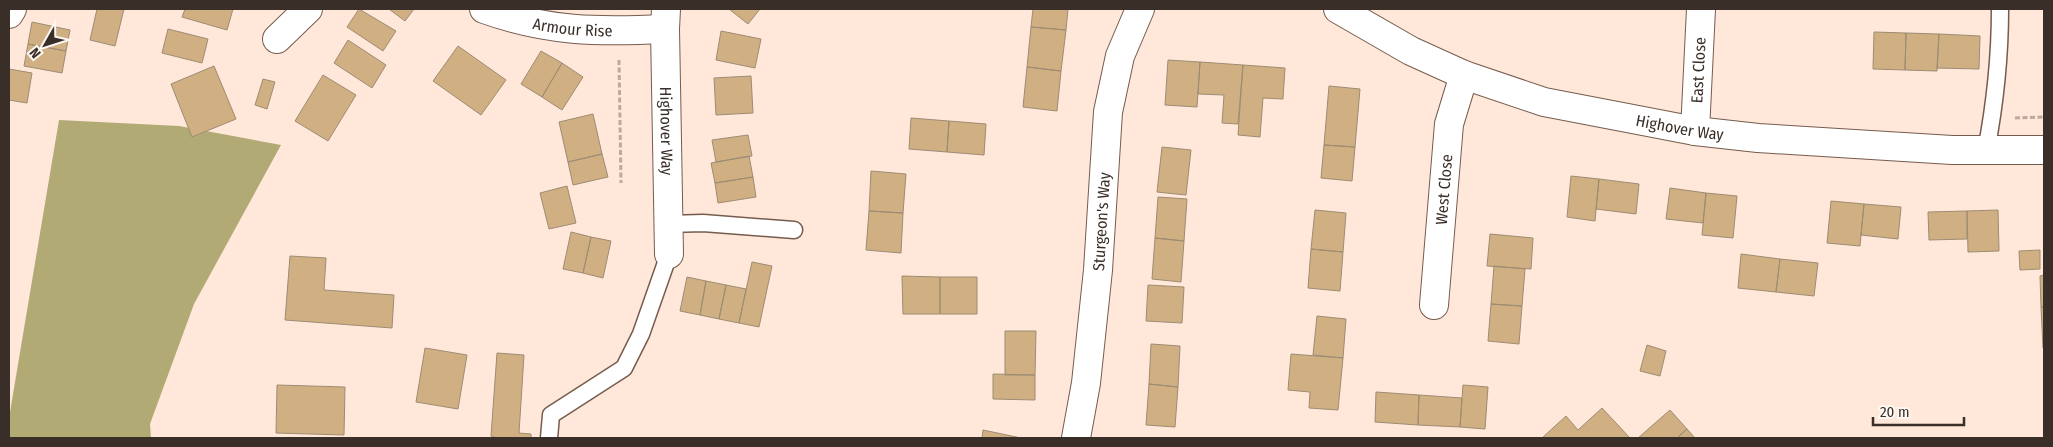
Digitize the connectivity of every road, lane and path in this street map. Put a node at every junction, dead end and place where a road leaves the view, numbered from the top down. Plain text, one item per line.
1 (12, 9) edge
2 (308, 9) edge
3 (484, 9) edge
4 (1140, 9) edge
5 (1338, 9) edge
6 (1701, 9) edge
7 (2000, 9) edge
8 (9, 14) edge
9 (666, 19) edge
10 (627, 31) junction
11 (277, 39) dead end
12 (1464, 75) junction
13 (1695, 131) junction
14 (2044, 150) edge
15 (1986, 151) junction
16 (621, 183) dead end
17 (668, 224) junction
18 (794, 230) dead end
19 (669, 254) joint
20 (1434, 305) dead end
21 (550, 438) edge
22 (1076, 438) edge

1 - 8 street
2 - 11 street
3 - 10 street, Armour Rise
4 - 22 street, Sturgeon's Way
5 - 12 street, Highover Way
6 - 13 street, East Close
7 - 15 lane
9 - 10 street, Armour Rise
9 - 17 street, Highover Way
10 - 16 path
12 - 13 street, Highover Way
12 - 20 street, West Close
13 - 15 street, Highover Way
14 - 15 street, Highover Way
17 - 18 lane
17 - 19 street, Highover Way
19 - 21 lane

